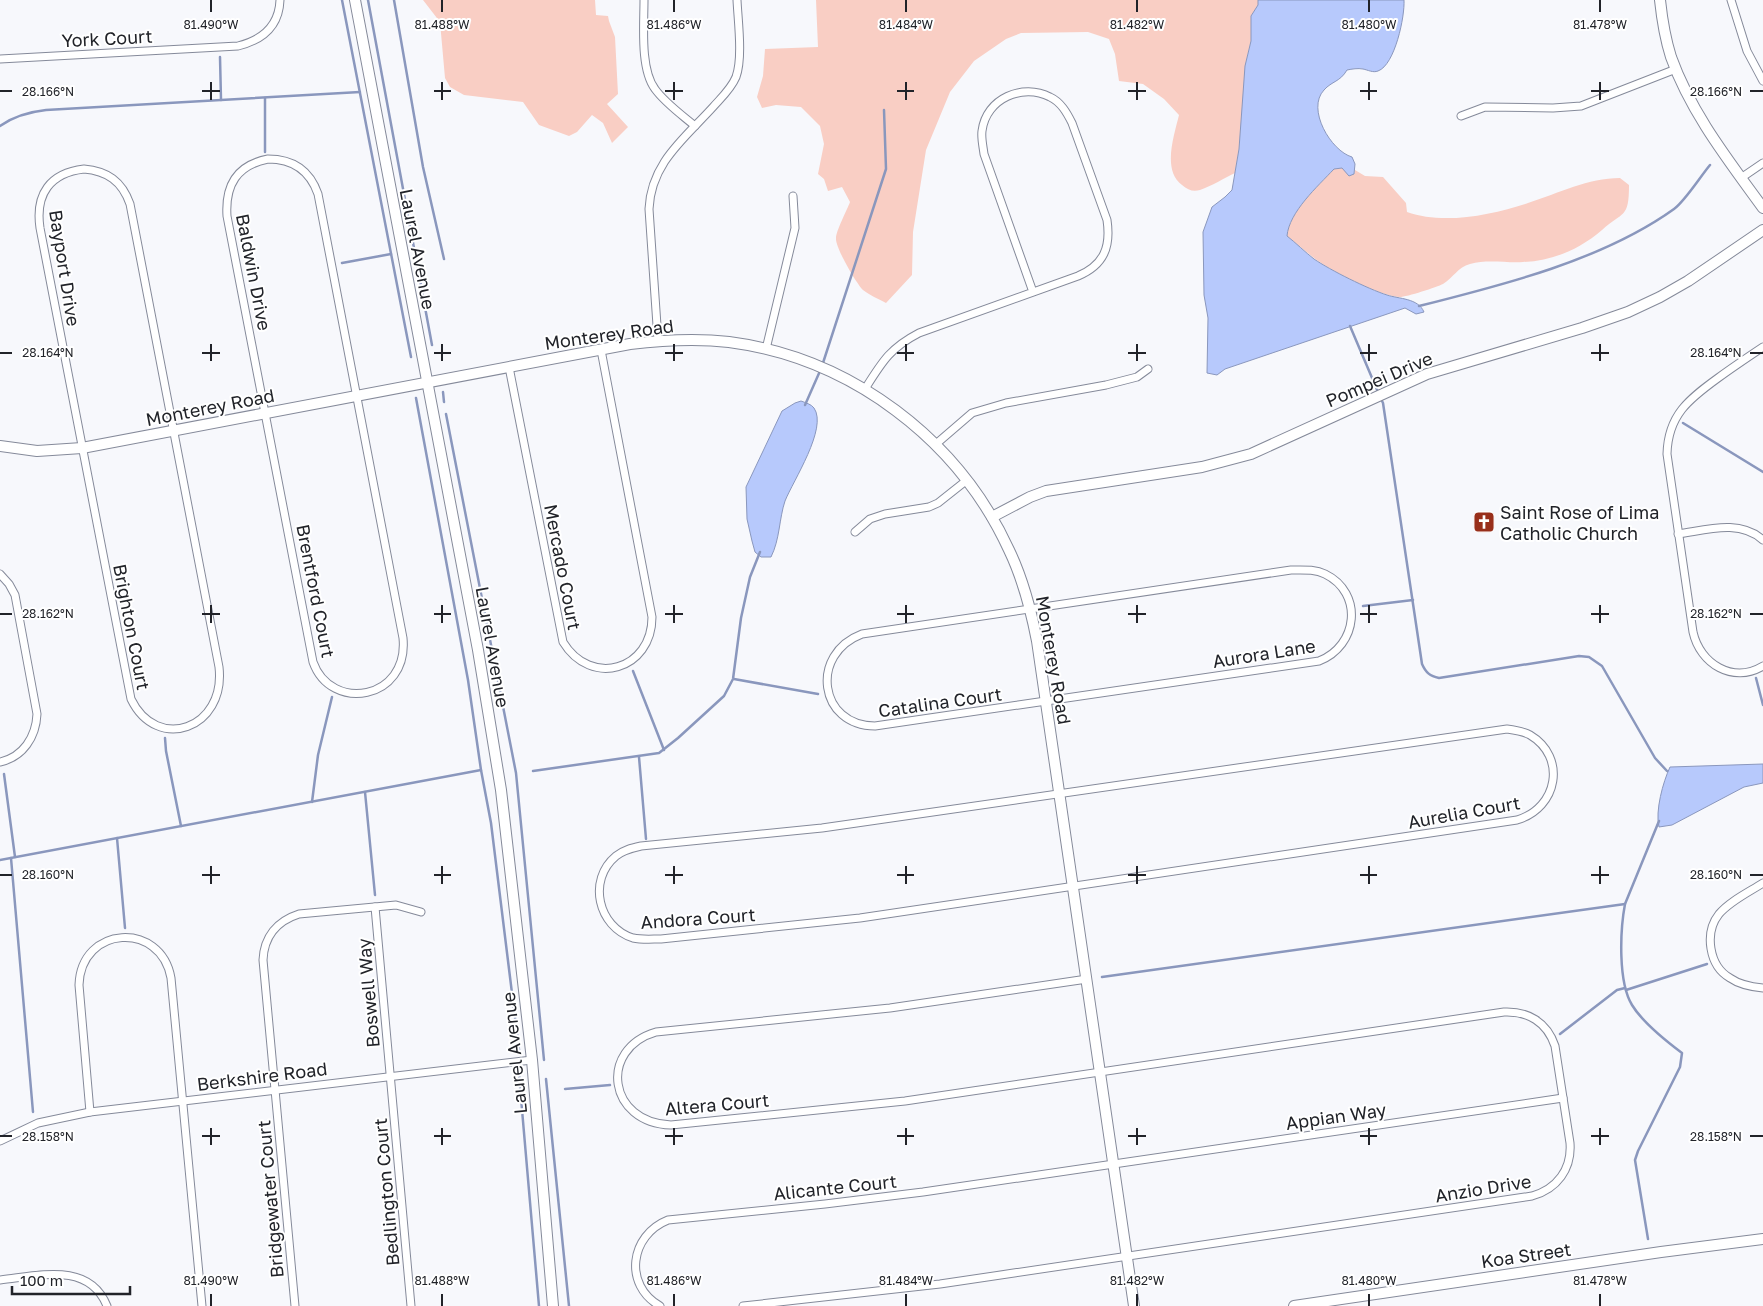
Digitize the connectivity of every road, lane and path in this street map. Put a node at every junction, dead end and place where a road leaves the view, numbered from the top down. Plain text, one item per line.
1 (280, 0) edge
2 (355, 0) edge
3 (644, 0) edge
4 (737, 0) edge
5 (1660, 0) edge
6 (1731, 0) edge
7 (0, 59) edge
8 (1676, 69) junction
9 (1763, 81) edge
10 (1461, 116) dead end
11 (695, 126) junction
12 (1763, 163) edge
13 (1741, 178) junction
14 (793, 196) dead end
15 (1763, 208) edge
16 (1763, 230) edge
17 (1033, 292) junction
18 (658, 340) junction
19 (1763, 347) edge
20 (766, 349) junction
21 (601, 350) junction
22 (509, 367) junction
23 (1148, 369) dead end
24 (426, 382) junction
25 (866, 389) junction
26 (357, 395) junction
27 (266, 412) junction
28 (174, 430) junction
29 (936, 444) junction
30 (0, 446) edge
31 (82, 448) junction
32 (967, 480) junction
33 (992, 517) junction
34 (855, 532) dead end
35 (1678, 534) junction
36 (1763, 540) edge
37 (0, 574) edge
38 (1031, 610) junction
39 (1763, 666) edge
40 (1046, 702) junction
41 (0, 762) edge
42 (1060, 795) junction
43 (1763, 883) edge
44 (1073, 887) junction
45 (375, 907) junction
46 (421, 912) dead end
47 (1087, 979) junction
48 (1763, 988) edge
49 (532, 1060) junction
50 (1100, 1072) junction
51 (390, 1076) junction
52 (276, 1090) junction
53 (1563, 1098) junction
54 (183, 1101) junction
55 (90, 1112) junction
56 (0, 1141) edge
57 (1114, 1164) junction
58 (1763, 1239) edge
59 (1127, 1256) junction
60 (0, 1280) edge
61 (107, 1306) edge
62 (202, 1306) edge
63 (295, 1306) edge
64 (411, 1306) edge
65 (553, 1306) edge
66 (660, 1306) edge
67 (744, 1306) edge
68 (1134, 1306) edge
69 (1294, 1306) edge

1 - 7 street, York Court
2 - 24 street, Laurel Avenue
3 - 11 street
4 - 11 street
5 - 8 street
6 - 9 street
8 - 10 street
8 - 13 street
11 - 18 street
12 - 13 street
13 - 15 street
14 - 20 street
16 - 33 street, Pompei Drive
17 - 17 street
17 - 25 street
18 - 20 street, Monterey Road
18 - 21 street, Monterey Road
19 - 35 street
20 - 25 street, Monterey Road
21 - 22 street, Monterey Road
21 - 22 street, Mercado Court
22 - 24 street, Monterey Road
23 - 29 street
24 - 26 street, Monterey Road
24 - 49 street, Laurel Avenue
25 - 29 street, Monterey Road
26 - 27 street, Monterey Road
26 - 27 street, Baldwin Drive
26 - 27 street, Brentford Court
27 - 28 street, Monterey Road
28 - 31 street, Monterey Road
28 - 31 street, Bayport Drive
28 - 31 street, Brighton Court
29 - 32 street, Monterey Road
30 - 31 street, Monterey Road
32 - 33 street, Monterey Road
32 - 34 street
33 - 38 street, Monterey Road
35 - 36 street
35 - 39 street
37 - 41 street
38 - 40 street, Monterey Road
38 - 40 street, Catalina Court
38 - 40 street, Aurora Lane
40 - 42 street, Monterey Road
42 - 44 street, Monterey Road
42 - 44 street, Andora Court
42 - 44 street, Aurelia Court
43 - 48 street
44 - 47 street, Monterey Road
45 - 46 street, Bridgewater Court
45 - 51 street, Boswell Way
45 - 52 street, Bridgewater Court
47 - 50 street, Monterey Road
47 - 50 street, Altera Court
49 - 51 street, Berkshire Road
49 - 65 street, Laurel Avenue
50 - 53 street, Anzio Drive
50 - 57 street, Monterey Road
51 - 52 street, Berkshire Road
51 - 64 street, Bedlington Court
52 - 54 street, Berkshire Road
52 - 63 street, Bridgewater Court
53 - 57 street, Appian Way
53 - 59 street, Anzio Drive
54 - 55 street, Berkshire Road
54 - 55 street
54 - 62 street
55 - 56 street, Berkshire Road
57 - 59 street, Monterey Road
57 - 66 street, Alicante Court
58 - 69 street, Koa Street
59 - 67 street
59 - 68 street, Monterey Road
60 - 61 street

